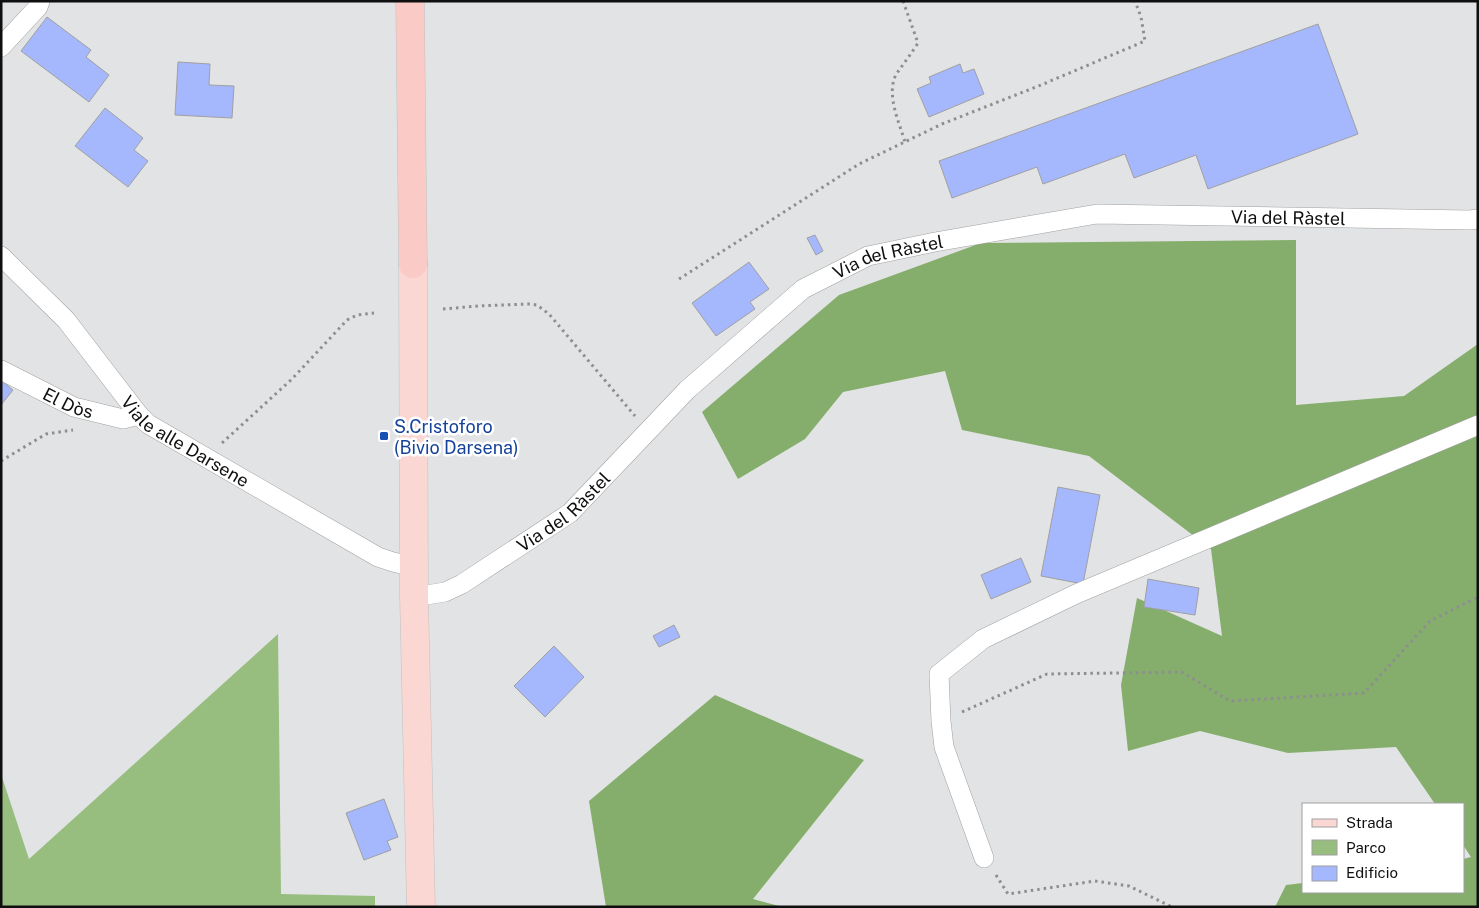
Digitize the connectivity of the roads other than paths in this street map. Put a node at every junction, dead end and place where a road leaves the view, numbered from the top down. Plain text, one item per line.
1 (40, 1) edge
2 (410, 1) edge
3 (1, 47) edge
4 (1478, 219) edge
5 (1, 256) edge
6 (413, 264) joint
7 (1, 370) edge
8 (139, 415) junction
9 (1478, 425) edge
10 (414, 567) junction
11 (414, 598) junction
12 (984, 858) road end
13 (421, 907) edge

1 - 3 street
2 - 6 highway
4 - 11 street, Via del Ràstel
5 - 8 street, Viale alle Darsene
6 - 10 main road
7 - 8 street, El Dòs
8 - 10 street, Viale alle Darsene
9 - 12 street
10 - 11 main road
11 - 13 main road

